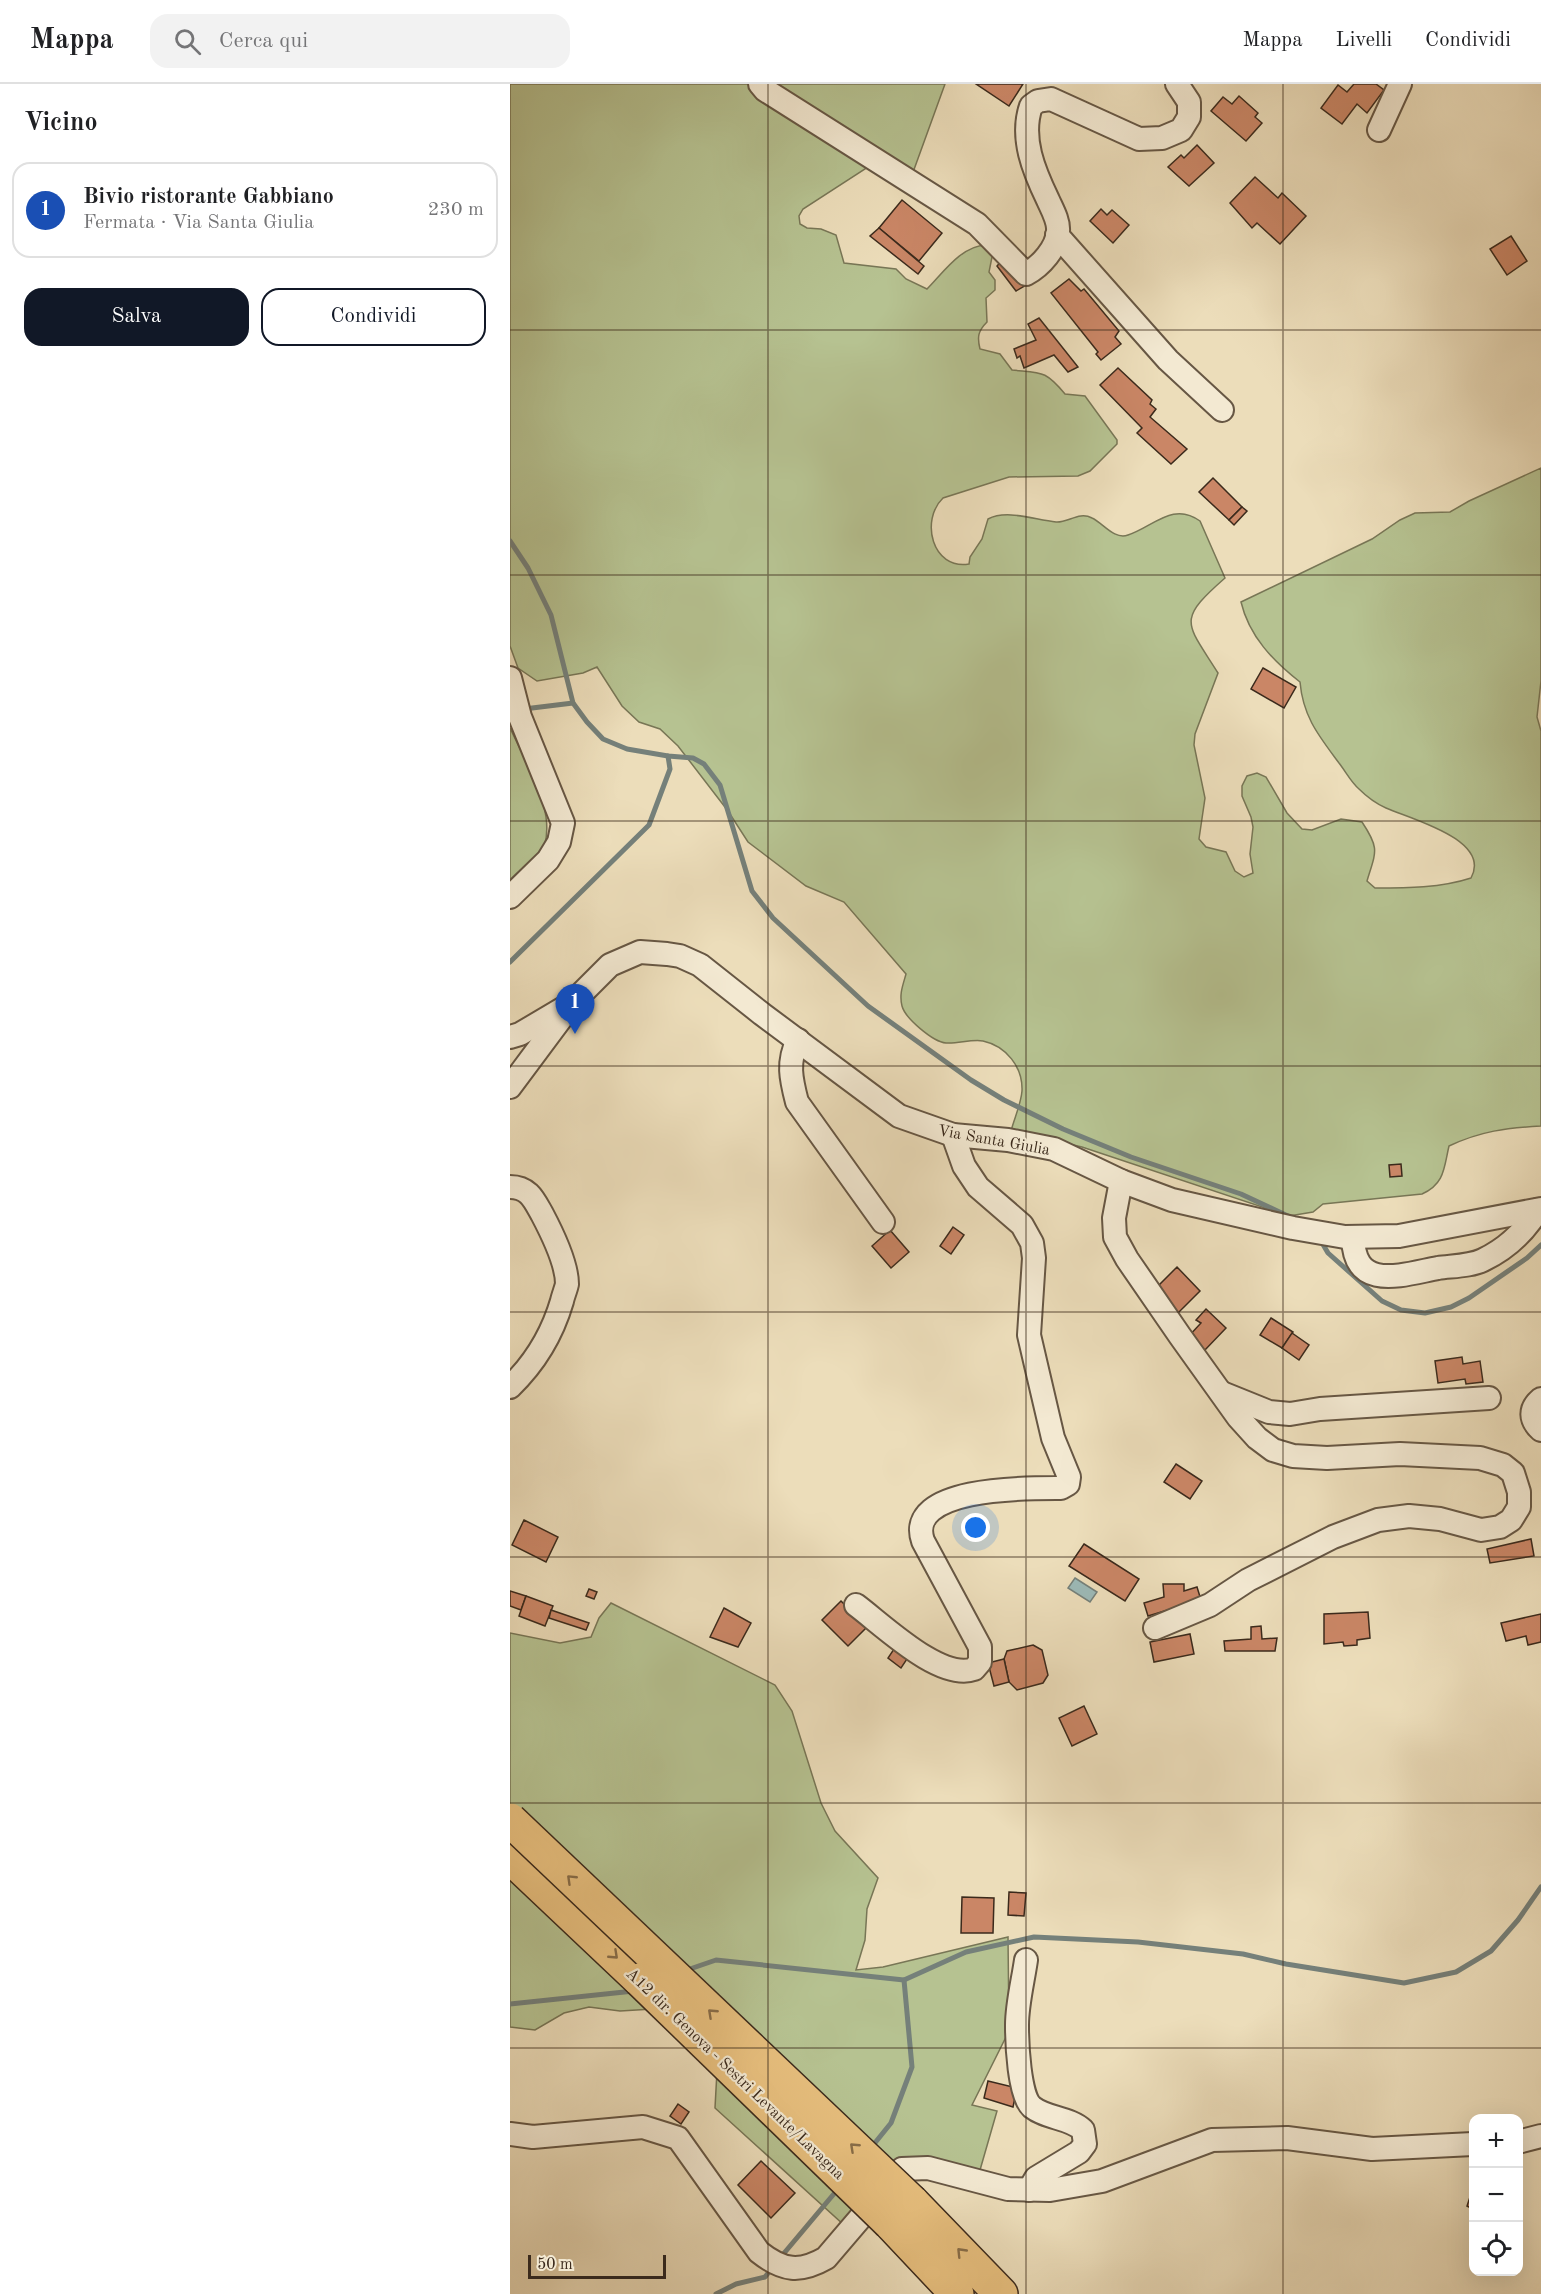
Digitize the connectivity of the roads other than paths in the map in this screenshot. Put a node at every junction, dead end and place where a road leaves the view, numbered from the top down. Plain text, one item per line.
1 (760, 84) edge
2 (1177, 84) edge
3 (1400, 84) edge
4 (1379, 130) dead end
5 (1058, 235) junction
6 (1222, 410) dead end
7 (510, 678) edge
8 (510, 897) edge
9 (574, 1001) junction
10 (510, 1036) edge
11 (798, 1041) junction
12 (510, 1087) edge
13 (953, 1135) junction
14 (1121, 1181) junction
15 (510, 1187) edge
16 (1540, 1210) edge
17 (883, 1222) dead end
18 (1353, 1237) junction
19 (510, 1387) edge
20 (1222, 1393) junction
21 (1489, 1398) dead end
22 (1541, 1399) edge
23 (1541, 1430) edge
24 (856, 1605) dead end
25 (1155, 1628) dead end
26 (510, 1820) edge
27 (510, 1857) edge
28 (1026, 1960) dead end
29 (510, 2134) edge
30 (534, 2136) junction
31 (1541, 2136) edge
32 (1523, 2141) edge
33 (1469, 2144) edge
34 (510, 2150) edge
35 (1029, 2190) junction
36 (901, 2212) junction
37 (957, 2294) edge
38 (1001, 2294) edge

1 - 5 street
2 - 5 street
3 - 4 street
5 - 6 street
7 - 8 street
9 - 10 street
9 - 11 street, Via Santa Giulia
9 - 12 street, Via Santa Giulia
11 - 13 street, Via Santa Giulia
11 - 17 street
13 - 14 street, Via Santa Giulia
13 - 24 street
14 - 18 street, Via Santa Giulia
14 - 20 street
15 - 19 street
16 - 18 street, Via Santa Giulia
16 - 18 street
20 - 21 street
20 - 25 street
22 - 23 street
36 -> 26 highway, bridge
27 -> 36 highway, A12 dir. Genova - Sestri Levante/Lavagna, bridge
28 - 35 street
29 - 30 street
30 - 34 street
30 - 35 street
31 - 32 street
33 - 35 street
36 - 37 highway, A12 dir. Genova - Sestri Levante/Lavagna
38 -> 36 highway

